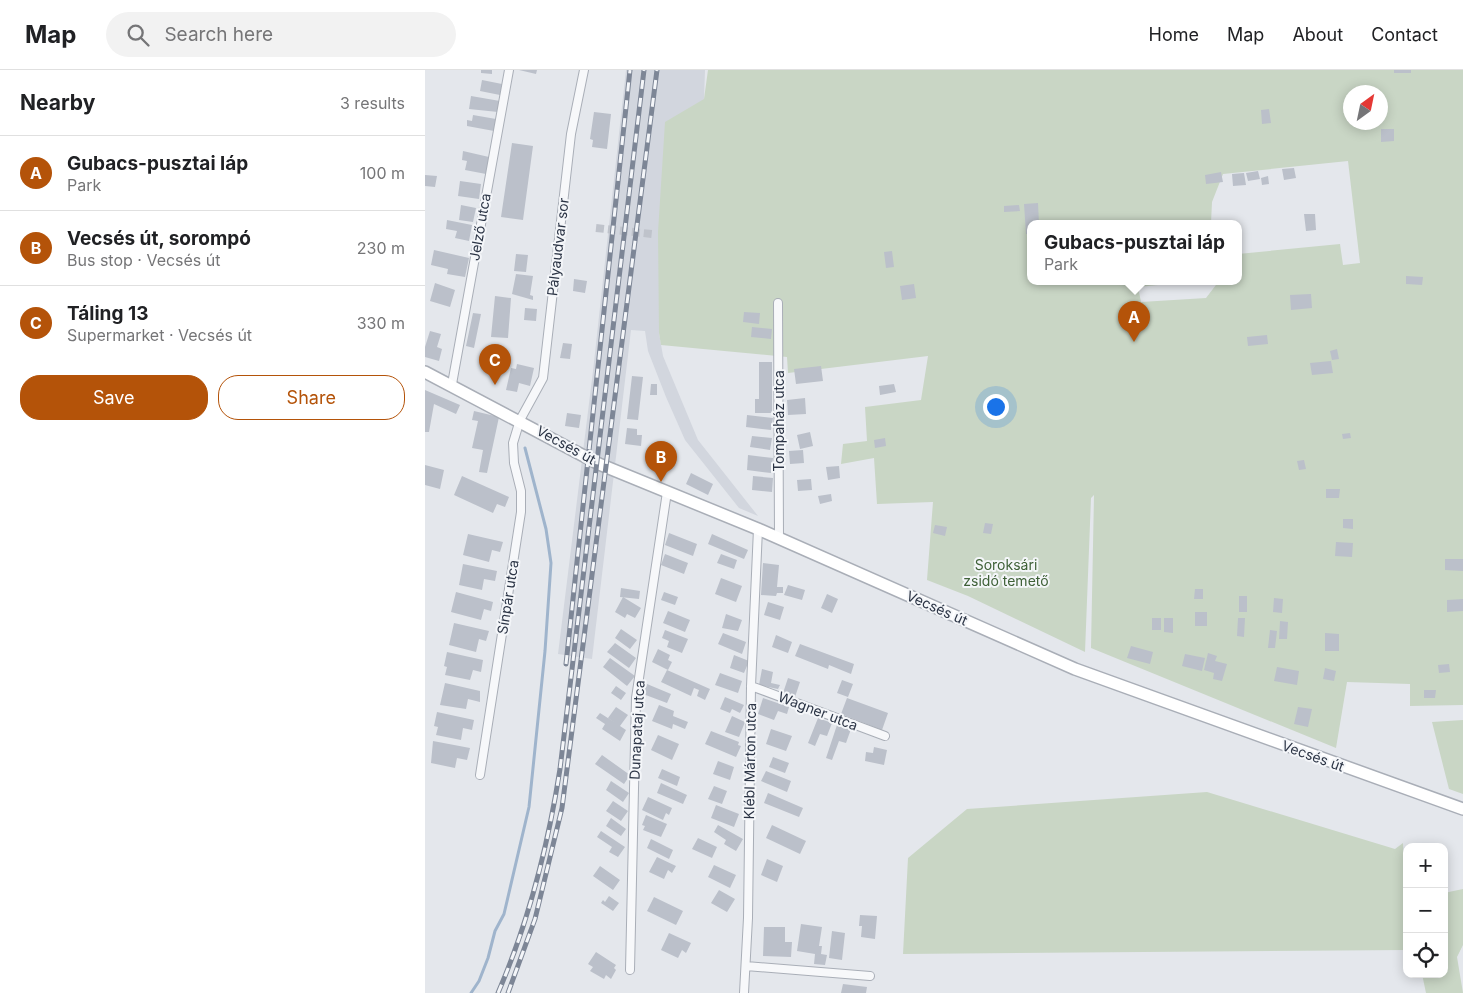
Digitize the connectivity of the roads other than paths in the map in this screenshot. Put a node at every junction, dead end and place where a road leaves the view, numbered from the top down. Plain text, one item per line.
1 (509, 70) edge
2 (584, 70) edge
3 (779, 303) dead end
4 (425, 372) edge
5 (452, 384) junction
6 (520, 420) junction
7 (667, 492) junction
8 (758, 529) junction
9 (779, 538) junction
10 (751, 686) junction
11 (885, 736) dead end
12 (480, 775) dead end
13 (1463, 809) edge
14 (746, 966) junction
15 (629, 970) dead end
16 (870, 976) dead end
17 (744, 993) edge

1 - 5 street, Jelző utca
2 - 6 street, Pályaudvar sor
3 - 9 street, Tompaház utca
4 - 5 street, Vecsés út
5 - 6 street, Vecsés út
6 - 7 street, Vecsés út
6 - 12 street, Sínpár utca
7 - 8 street, Vecsés út
7 - 15 street, Dunapataj utca
8 - 9 street, Vecsés út
8 - 10 street, Klébl Márton utca
9 - 13 street, Vecsés út
10 - 11 street, Wagner utca
10 - 14 street, Klébl Márton utca
14 - 16 street
14 - 17 street, Klébl Márton utca

